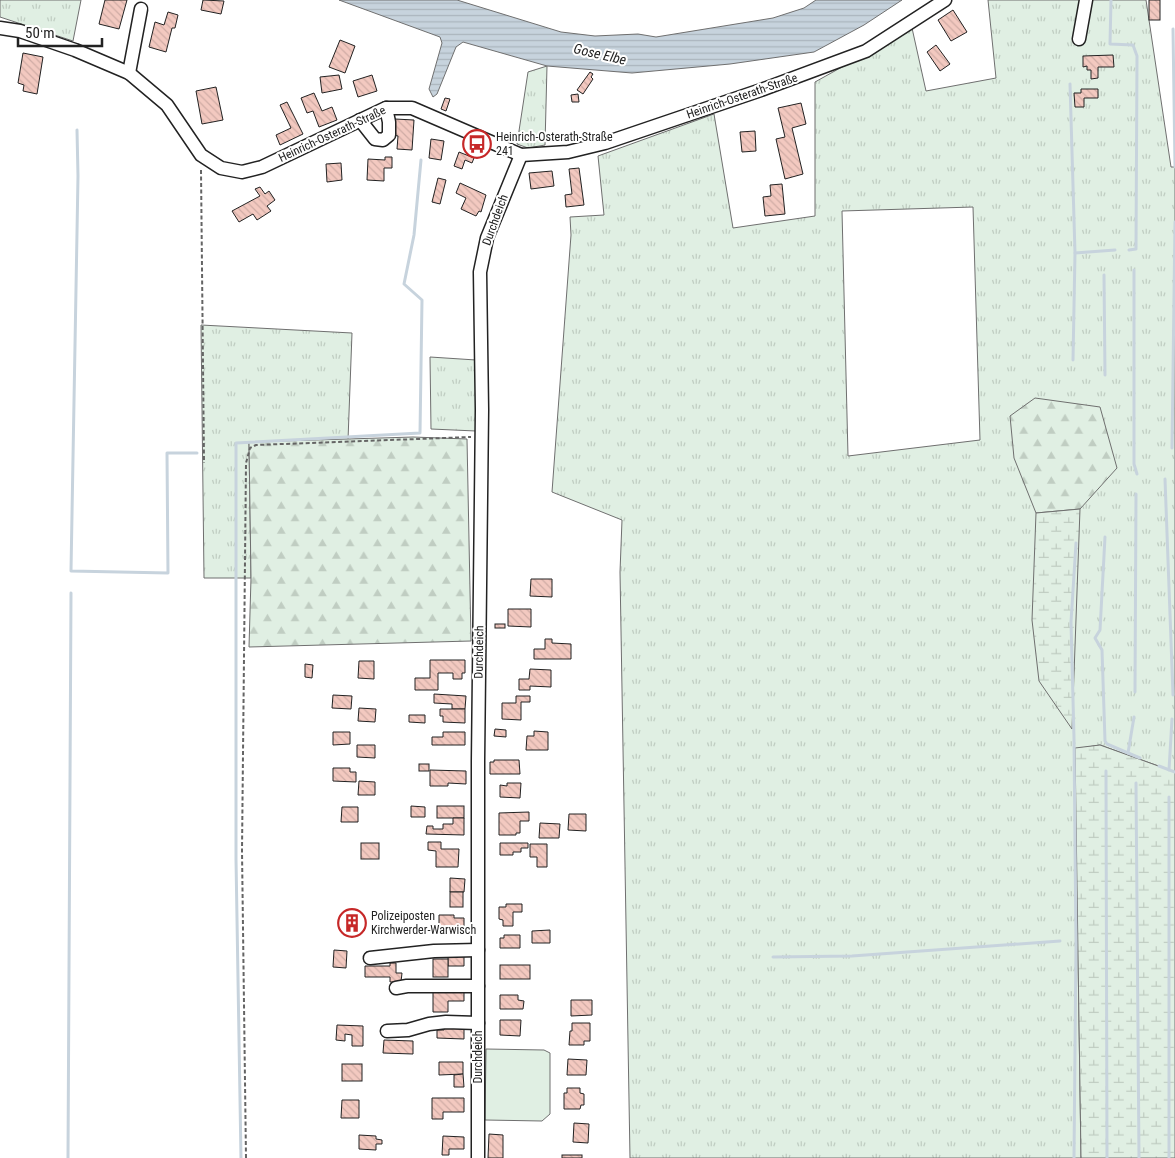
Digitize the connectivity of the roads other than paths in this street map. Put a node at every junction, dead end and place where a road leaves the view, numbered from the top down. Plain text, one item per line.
1 (945, 0) edge
2 (1086, 0) edge
3 (141, 9) dead end
4 (0, 28) edge
5 (1079, 39) dead end
6 (129, 73) junction
7 (386, 108) junction
8 (360, 120) junction
9 (521, 155) junction
10 (478, 950) junction
11 (370, 958) dead end
12 (478, 986) junction
13 (396, 988) dead end
14 (478, 1023) junction
15 (387, 1032) dead end
16 (478, 1158) edge

1 - 9 street, Heinrich-Osterath-Straße
2 - 5 street
3 - 6 street
4 - 6 street, Heinrich-Osterath-Straße
6 - 8 street, Heinrich-Osterath-Straße
7 - 8 street, Heinrich-Osterath-Straße
7 - 8 street
7 - 9 street, Heinrich-Osterath-Straße
9 - 10 street, Durchdeich
10 - 11 street
10 - 12 street, Durchdeich
12 - 13 street
12 - 14 street, Durchdeich
14 - 15 street
14 - 16 street, Durchdeich

